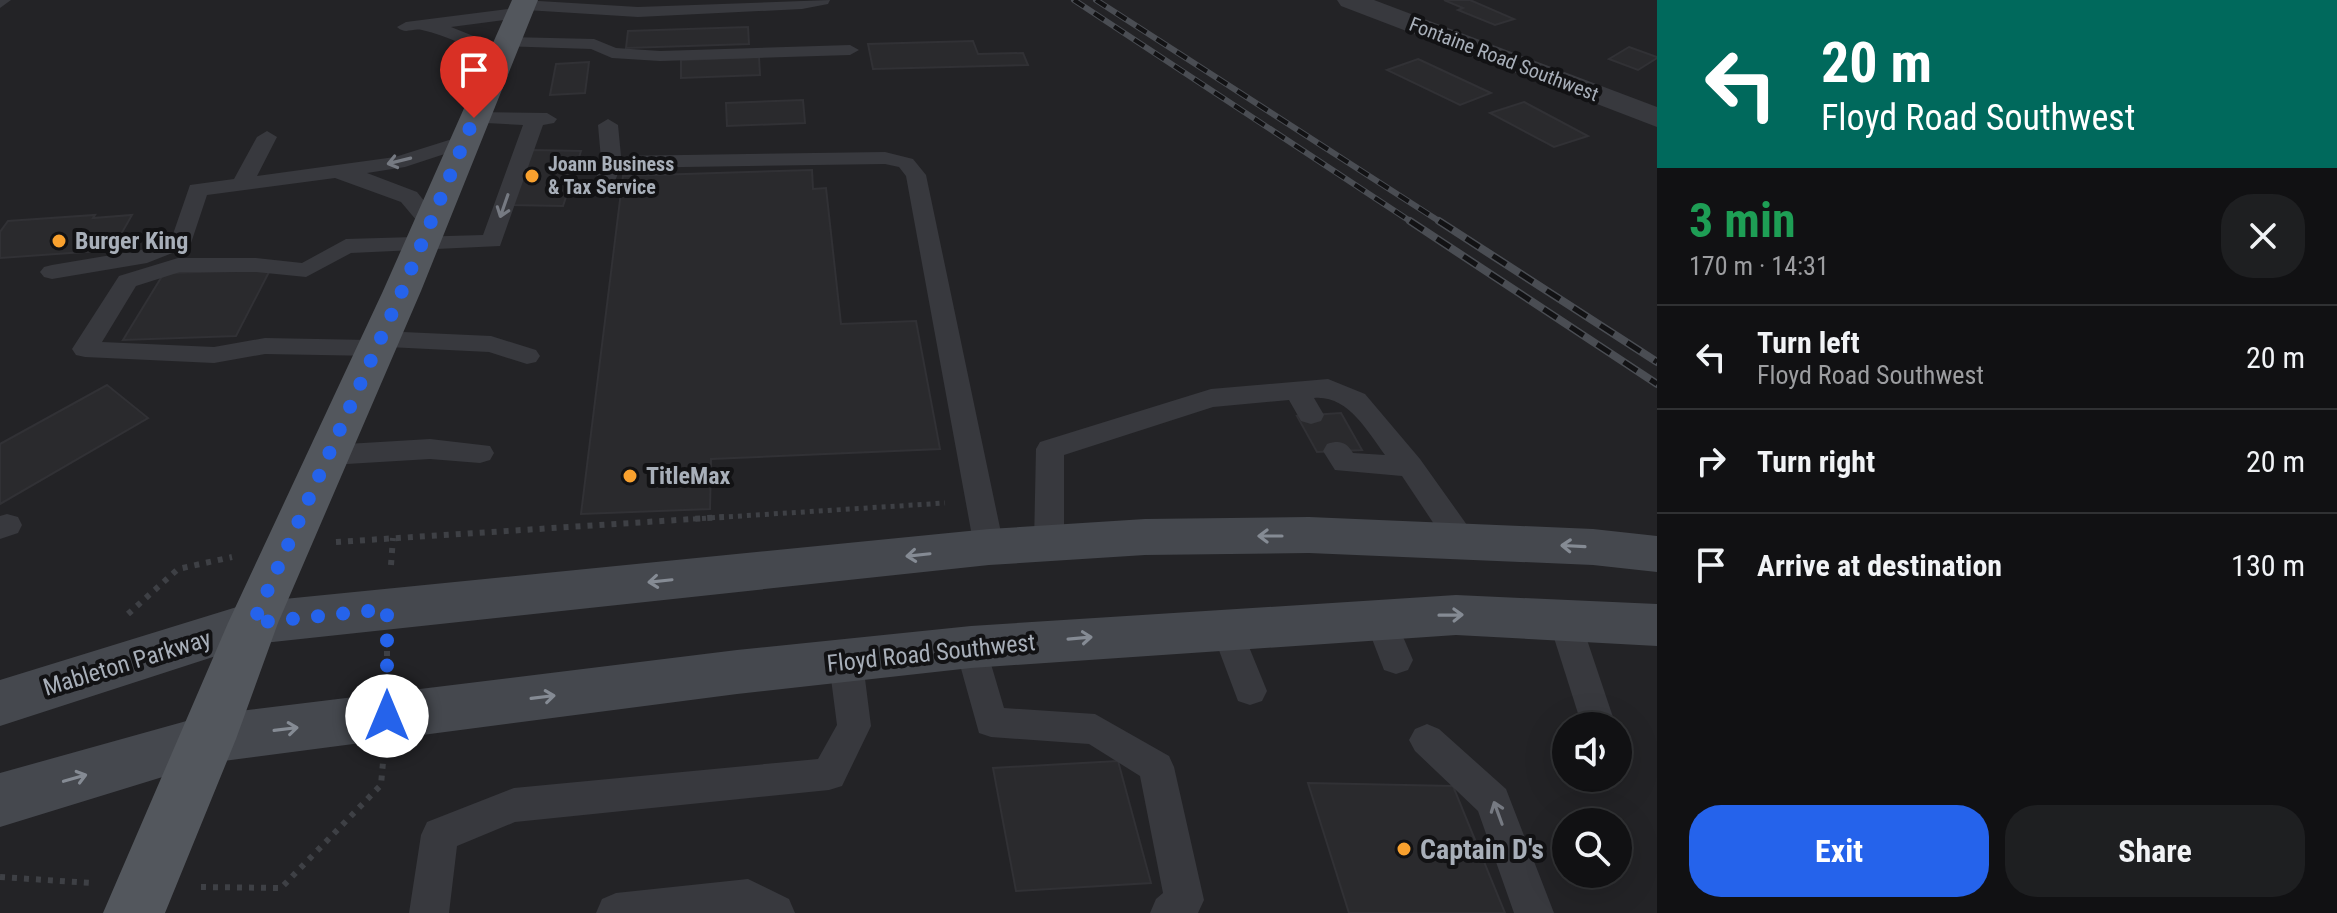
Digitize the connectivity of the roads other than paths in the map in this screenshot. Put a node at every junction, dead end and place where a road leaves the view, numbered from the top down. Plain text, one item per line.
1 (822, 0) edge
2 (1368, 3) edge
3 (515, 23) edge
4 (850, 50) dead end
5 (1657, 118) edge
6 (608, 125) dead end
7 (470, 129) junction
8 (267, 137) dead end
9 (332, 174) junction
10 (243, 182) junction
11 (426, 232) junction
12 (52, 272) dead end
13 (379, 344) junction
14 (527, 356) dead end
15 (1296, 390) junction
16 (1311, 415) dead end
17 (1337, 451) dead end
18 (480, 453) dead end
19 (330, 455) junction
20 (1410, 466) junction
21 (1461, 540) junction
22 (1049, 544) junction
23 (989, 547) junction
24 (1654, 554) edge
25 (1564, 619) junction
26 (253, 623) junction
27 (1657, 625) edge
28 (1227, 629) junction
29 (971, 647) junction
30 (846, 663) junction
31 (1250, 691) dead end
32 (0, 703) edge
33 (1594, 712) edge
34 (208, 739) junction
35 (1427, 740) dead end
36 (0, 800) edge
37 (139, 900) edge
38 (429, 913) edge
39 (616, 913) edge
40 (775, 913) edge
41 (1170, 913) edge
42 (1534, 913) edge

1 - 3 lane
2 - 5 street, Fontaine Road Southwest
3 - 4 lane
3 - 7 main road
6 - 23 lane
7 -> 9 lane
7 - 11 main road
7 -> 11 lane
8 - 10 lane
9 - 10 lane
9 - 11 lane
10 - 12 lane
11 - 13 main road
11 - 13 lane
13 - 14 lane
13 - 19 main road
15 - 16 lane
15 - 20 lane
15 - 22 lane
17 - 20 lane
18 - 19 lane
19 - 26 main road
20 - 21 lane
21 -> 22 main road
24 -> 21 main road
22 - 23 main road
23 -> 26 main road
25 - 27 main road, Floyd Road Southwest
28 -> 25 main road, Floyd Road Southwest
25 - 33 lane
26 - 32 main road, Mableton Parkway
26 - 34 main road
29 -> 28 main road, Floyd Road Southwest
28 - 31 lane
29 - 30 main road, Floyd Road Southwest
29 - 41 lane
34 -> 30 main road, Floyd Road Southwest
30 - 38 lane
36 -> 34 main road
34 - 37 main road
42 -> 35 lane
39 - 40 lane

